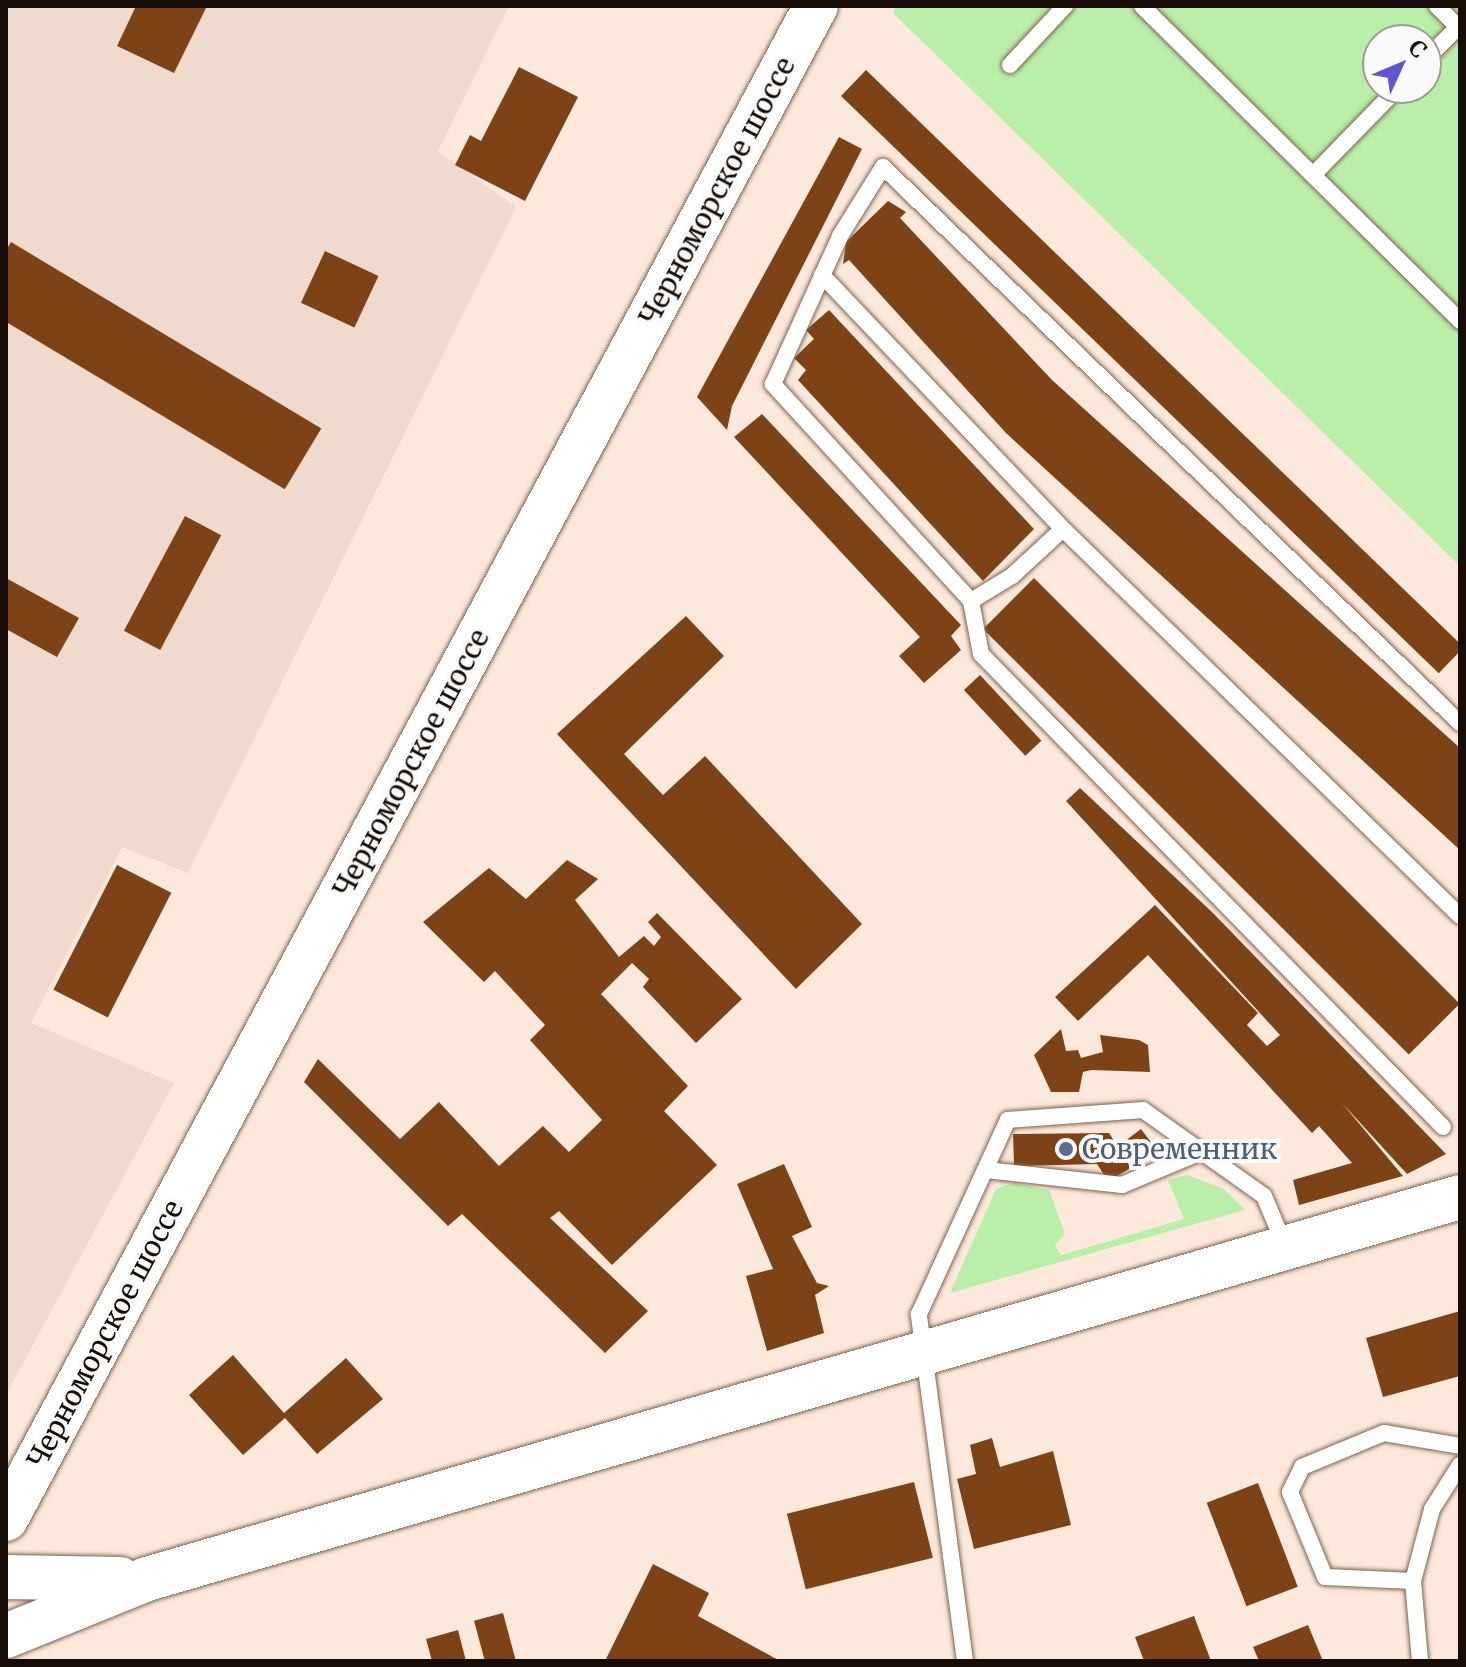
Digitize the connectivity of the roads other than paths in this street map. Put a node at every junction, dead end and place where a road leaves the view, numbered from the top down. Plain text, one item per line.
1 (816, 6) edge
2 (1065, 6) edge
3 (1142, 6) edge
4 (1437, 6) edge
5 (1459, 27) edge
6 (1442, 43) edge
7 (1010, 65) dead end
8 (1382, 104) edge
9 (1313, 175) junction
10 (822, 275) junction
11 (1460, 321) edge
12 (1063, 529) junction
13 (971, 601) junction
14 (1460, 723) edge
15 (1460, 916) edge
16 (1443, 1127) dead end
17 (1201, 1152) junction
18 (986, 1170) junction
19 (1460, 1197) edge
20 (1286, 1247) junction
21 (928, 1353) junction
22 (1460, 1446) edge
23 (1460, 1465) edge
24 (6, 1519) edge
25 (6, 1577) edge
26 (147, 1579) junction
27 (1413, 1581) junction
28 (6, 1636) edge
29 (965, 1661) edge
30 (1420, 1661) edge

1 - 24 main road, Черноморское шоссе
2 - 7 lane
3 - 9 lane
4 - 5 lane
5 - 6 lane
8 - 9 lane
9 - 11 lane
10 - 12 lane
10 - 13 lane
10 - 14 lane
12 - 13 lane
12 - 15 lane
13 - 16 lane
17 - 18 lane
17 - 18 lane
17 - 20 lane
18 - 21 lane
19 - 20 main road
20 - 21 main road
21 - 26 main road
21 - 29 lane
22 - 27 lane
23 - 27 lane
25 - 26 main road
26 - 28 main road
27 - 30 lane

